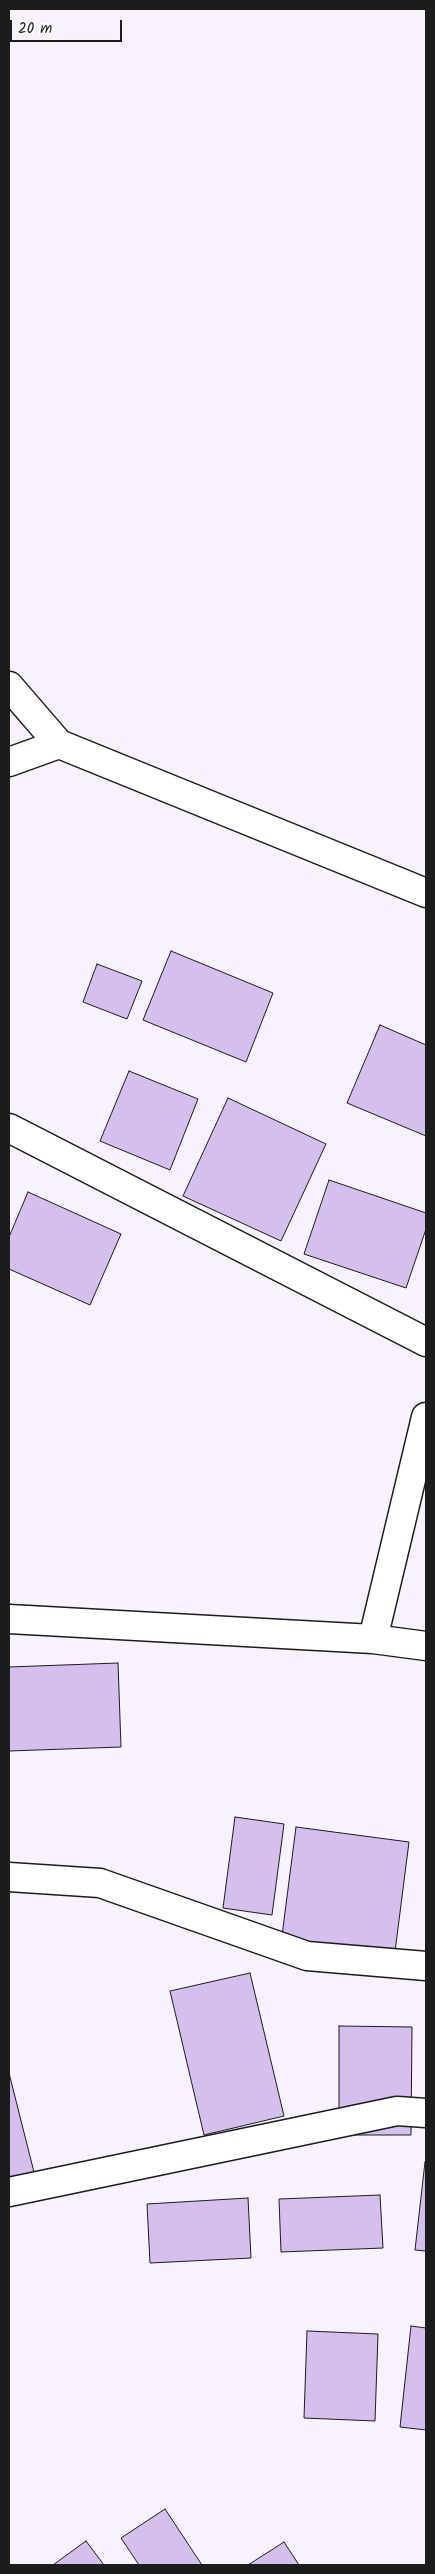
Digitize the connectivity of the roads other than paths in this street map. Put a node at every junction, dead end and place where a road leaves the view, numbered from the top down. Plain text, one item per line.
1 (9, 686) edge
2 (59, 744) junction
3 (9, 762) edge
4 (426, 893) edge
5 (9, 1128) edge
6 (426, 1342) edge
7 (426, 1417) edge
8 (9, 1619) edge
9 (372, 1640) junction
10 (426, 1646) edge
11 (9, 1877) edge
12 (426, 1966) edge
13 (426, 2113) edge
14 (9, 2192) edge

1 - 2 street
2 - 3 street
2 - 4 street
5 - 6 street
7 - 9 street
8 - 9 street
9 - 10 street
11 - 12 street
13 - 14 street

